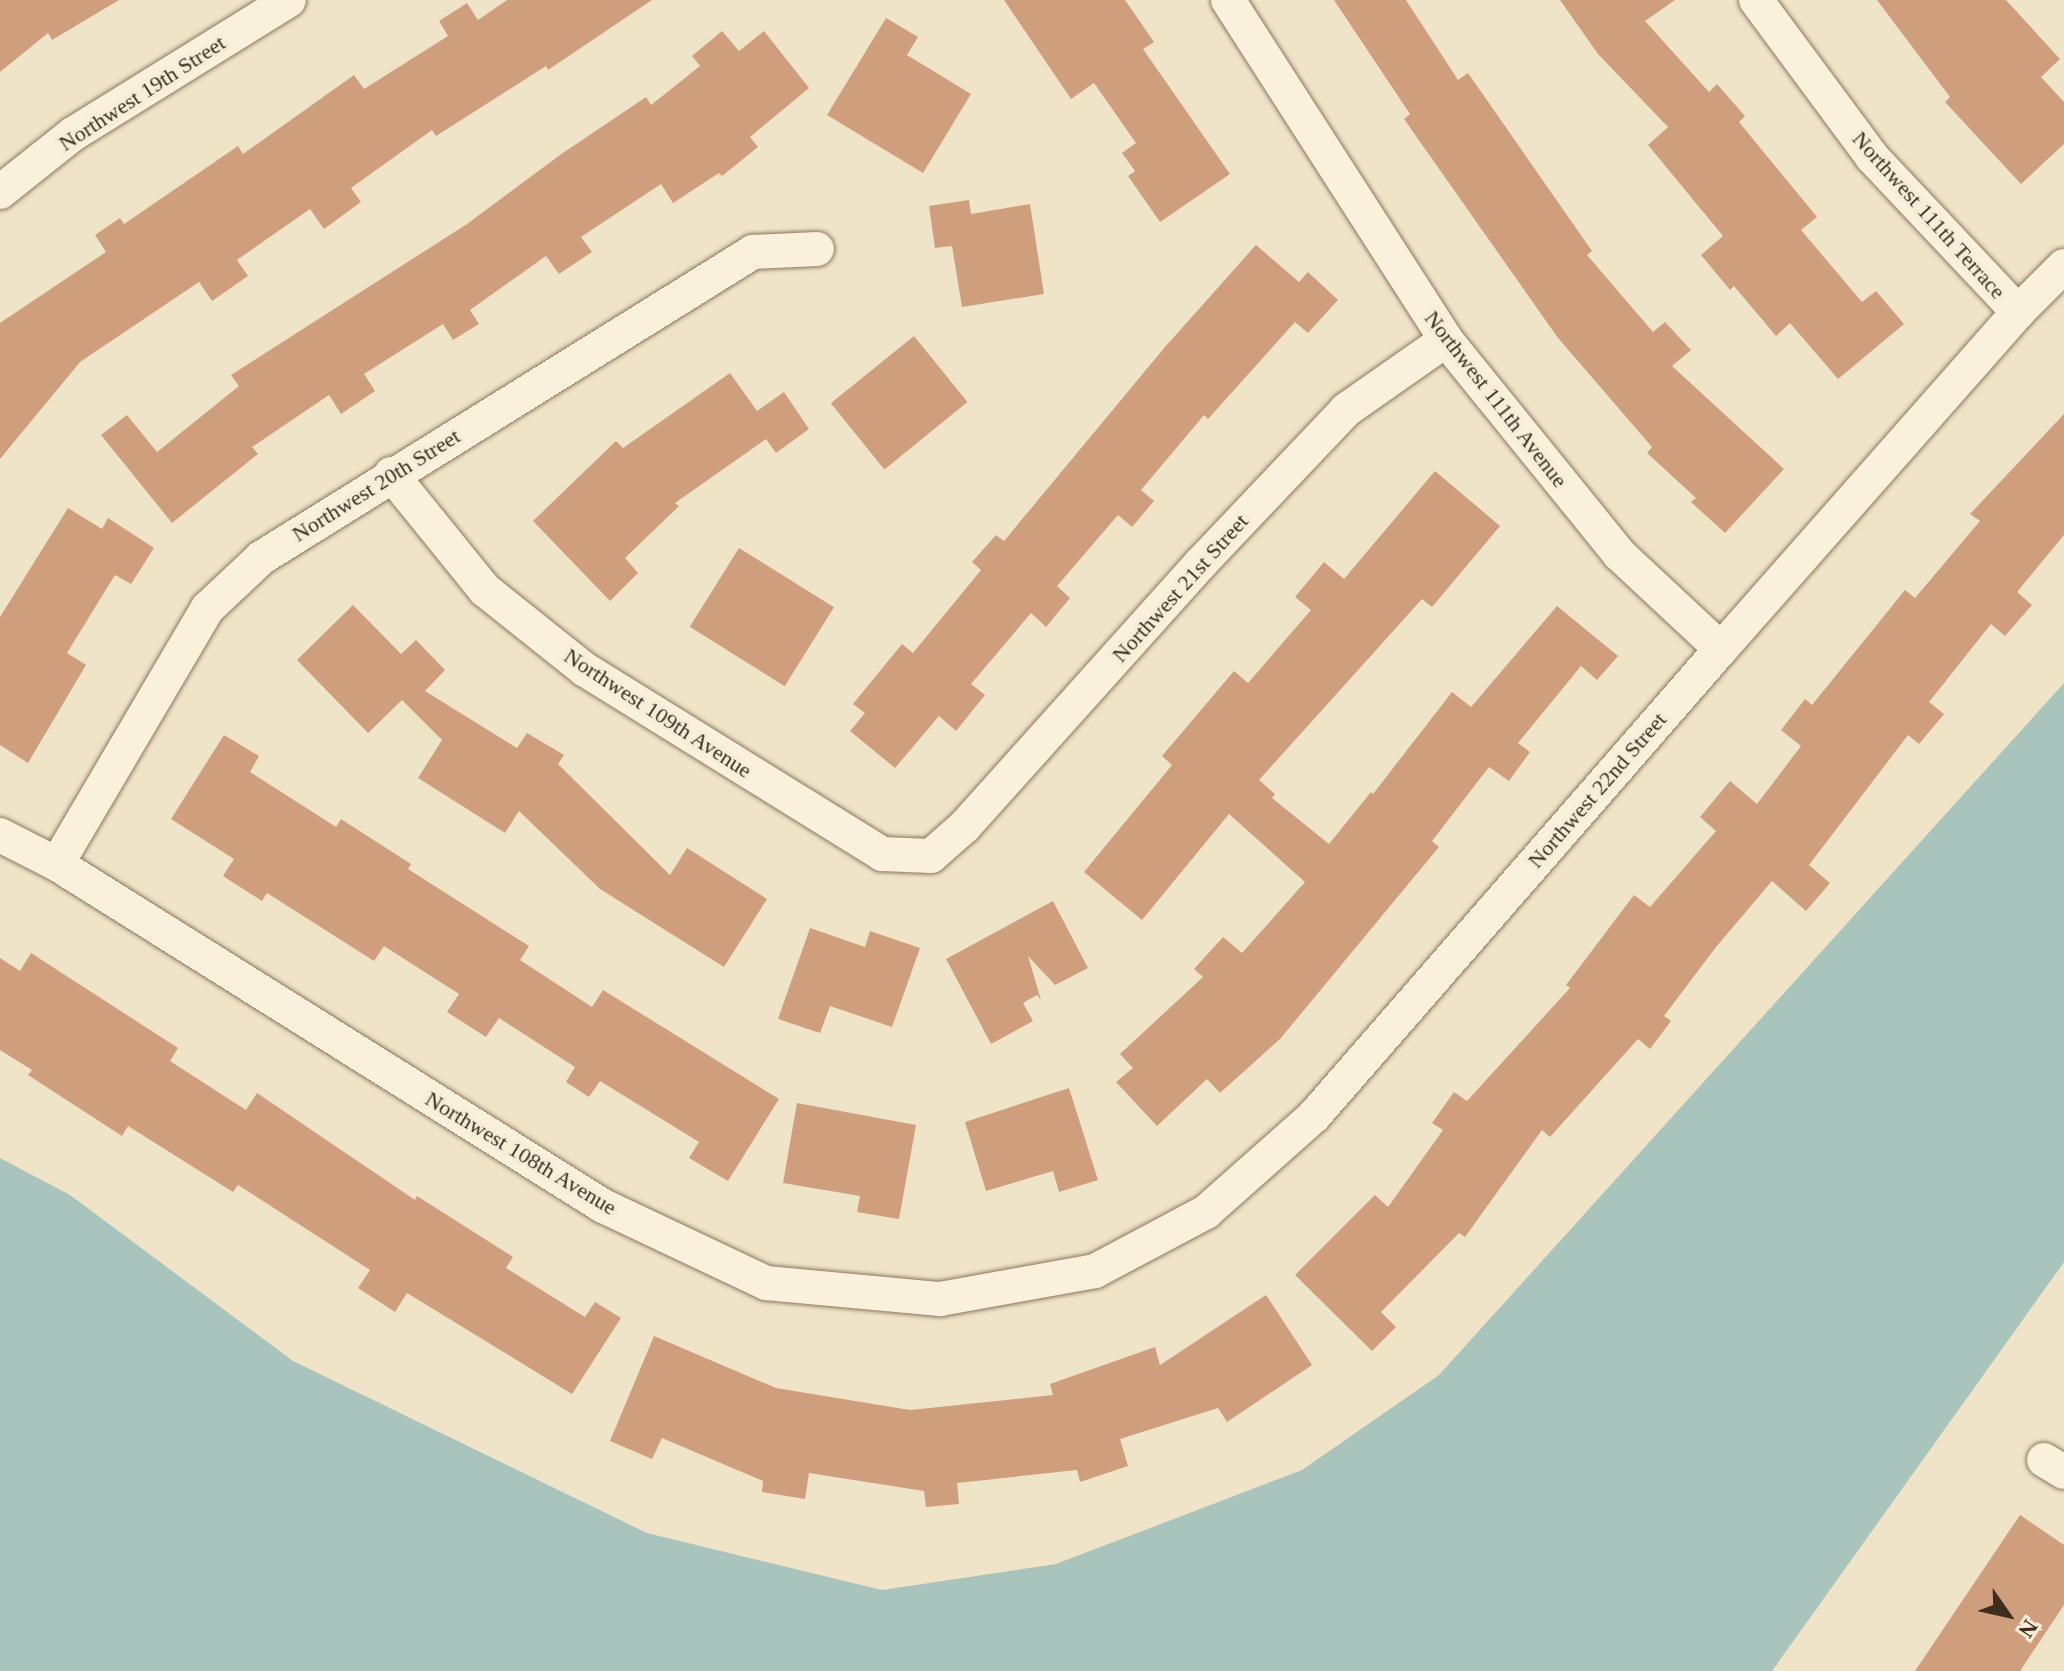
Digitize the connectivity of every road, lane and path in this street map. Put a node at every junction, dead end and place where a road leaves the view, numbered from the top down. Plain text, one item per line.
1 (289, 0) edge
2 (1228, 0) edge
3 (1756, 0) edge
4 (0, 192) edge
5 (817, 249) dead end
6 (2064, 266) edge
7 (2018, 312) junction
8 (1446, 340) junction
9 (391, 474) junction
10 (1721, 649) junction
11 (0, 835) edge
12 (931, 856) joint
13 (57, 864) junction
14 (1095, 1271) joint

1 - 4 street, Northwest 19th Street
2 - 8 street, Northwest 111th Avenue
3 - 7 street, Northwest 111th Terrace
5 - 9 street, Northwest 20th Street
6 - 7 street, Northwest 22nd Street
7 - 10 street, Northwest 22nd Street
8 - 10 street, Northwest 111th Avenue
8 - 12 street, Northwest 21st Street
9 - 12 street, Northwest 109th Avenue
9 - 13 street, Northwest 20th Street
10 - 14 street, Northwest 22nd Street
11 - 13 street, Northwest 108th Avenue
13 - 14 street, Northwest 108th Avenue

